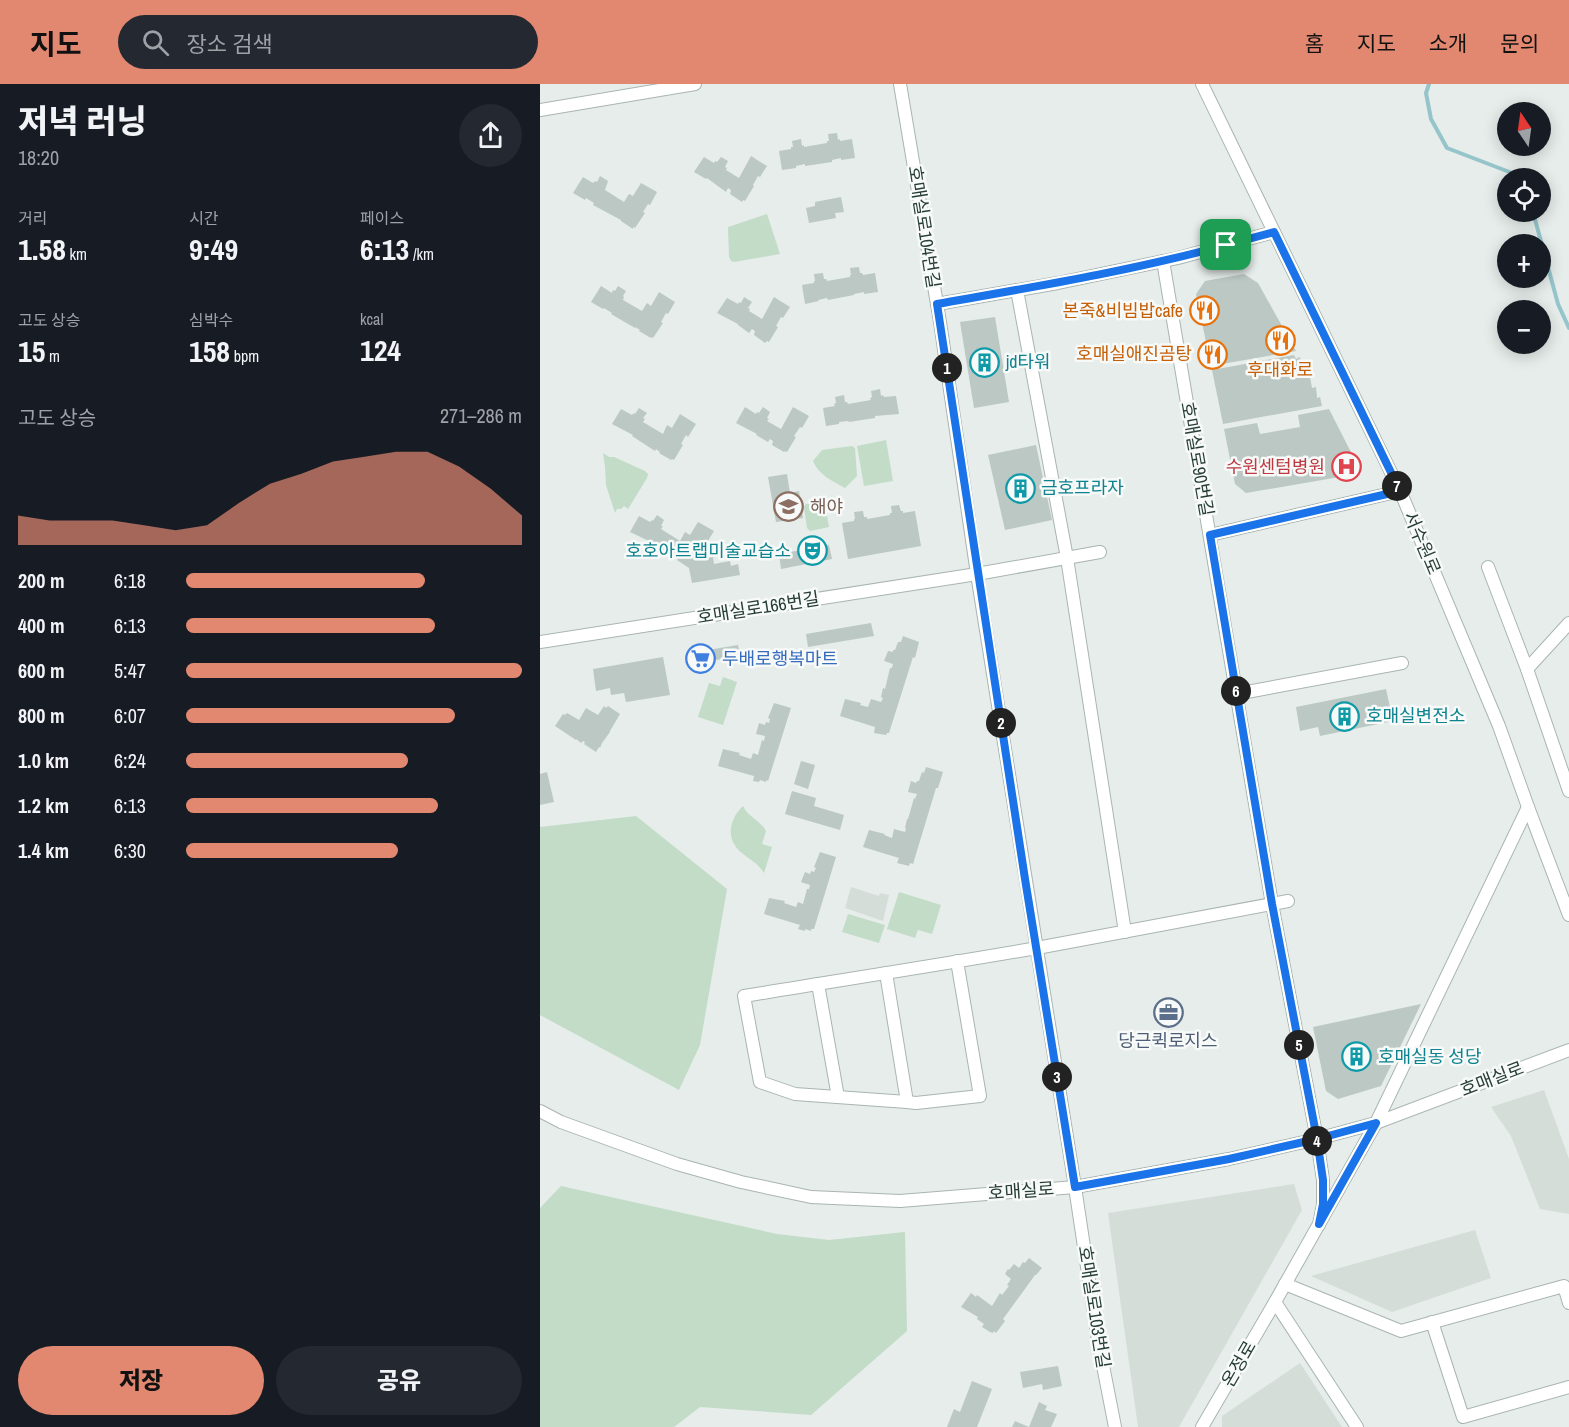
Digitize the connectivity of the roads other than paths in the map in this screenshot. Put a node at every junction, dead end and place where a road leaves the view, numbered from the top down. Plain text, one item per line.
1 (695, 84) edge
2 (900, 84) edge
3 (1202, 84) edge
4 (540, 110) edge
5 (1274, 232) junction
6 (1163, 261) junction
7 (1017, 290) junction
8 (937, 304) junction
9 (1400, 491) junction
10 (1210, 535) junction
11 (1100, 552) dead end
12 (1067, 558) junction
13 (1488, 567) dead end
14 (977, 574) junction
15 (1569, 623) edge
16 (540, 642) edge
17 (1402, 663) dead end
18 (1527, 669) junction
19 (1236, 694) junction
20 (1569, 791) edge
21 (1528, 807) junction
22 (1288, 901) dead end
23 (1272, 904) junction
24 (1569, 915) edge
25 (1125, 932) junction
26 (1036, 948) junction
27 (957, 961) junction
28 (886, 973) junction
29 (818, 984) junction
30 (1569, 1050) edge
31 (838, 1097) junction
32 (907, 1102) junction
33 (540, 1111) edge
34 (1376, 1123) junction
35 (1317, 1139) junction
36 (1075, 1187) junction
37 (1319, 1224) junction
38 (1285, 1284) junction
39 (1275, 1302) junction
40 (1569, 1302) edge
41 (1432, 1322) junction
42 (1569, 1387) edge
43 (1115, 1427) edge
44 (1202, 1427) edge
45 (1357, 1427) edge

1 - 4 street
2 - 8 street, 호매실로104번길
3 - 5 street, 서수원로
5 - 6 street
5 - 9 street, 서수원로
6 - 7 street
6 - 10 street, 호매실로90번길
7 - 8 street
7 - 12 street
8 - 14 street, 호매실로104번길
9 - 10 street
9 - 21 street, 서수원로
10 - 19 street, 호매실로90번길
11 - 12 street, 호매실로166번길
12 - 14 street, 호매실로166번길
12 - 25 street
13 - 18 street
14 - 16 street, 호매실로166번길
14 - 26 street, 호매실로104번길
15 - 18 street
17 - 19 street
18 - 20 street
19 - 23 street, 호매실로90번길
21 - 24 street, 서수원로
21 - 34 street, 온정로
22 - 23 street
23 - 25 street
23 - 35 street, 호매실로90번길
25 - 26 street
26 - 27 street
26 - 36 street, 호매실로104번길
27 - 28 street
27 - 32 street
28 - 29 street
28 - 32 street
29 - 31 street
29 - 31 street
30 - 34 street, 호매실로
31 - 32 street
33 - 36 street, 호매실로
34 - 35 street, 호매실로
34 - 37 street, 온정로
35 - 36 street, 호매실로
35 - 37 street, 호매실로90번길
36 - 43 street, 호매실로103번길
37 - 38 street, 온정로
38 - 39 street, 온정로
38 - 41 street
39 - 44 street, 온정로
39 - 45 street
40 - 41 street
41 - 42 street

